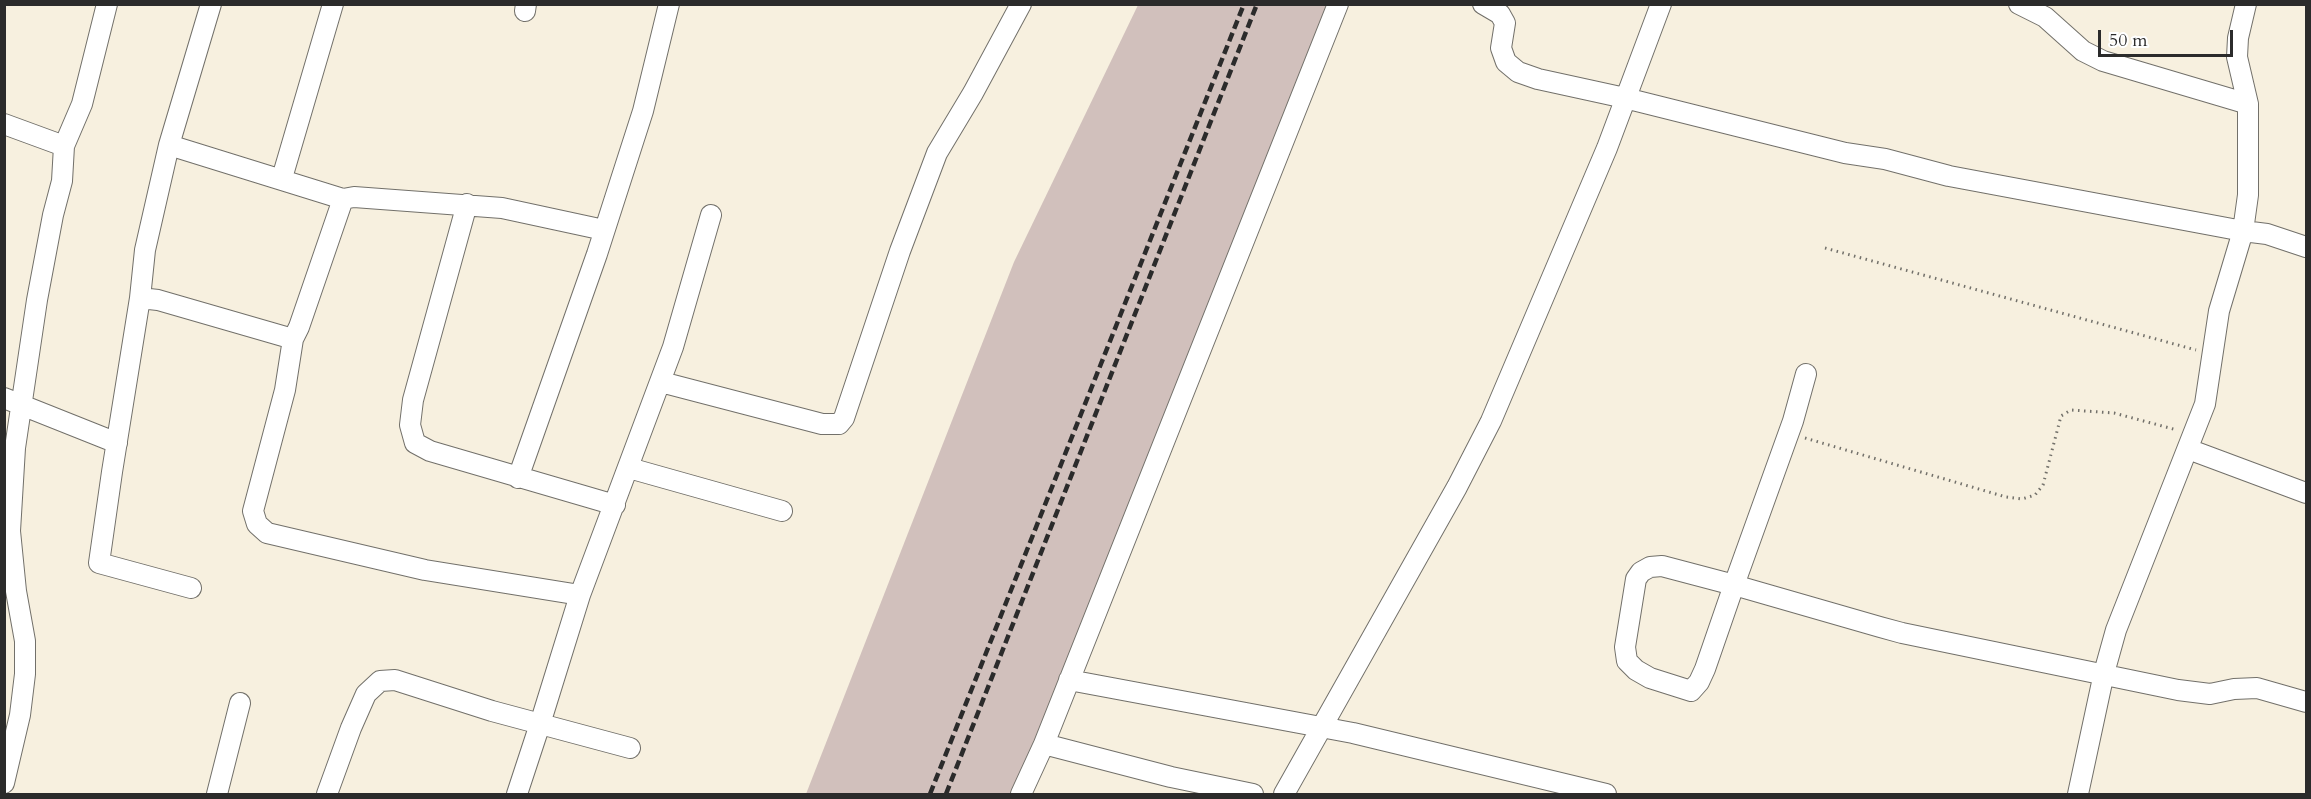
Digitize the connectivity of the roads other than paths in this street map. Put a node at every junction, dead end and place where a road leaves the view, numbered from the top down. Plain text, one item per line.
1 (107, 4) edge
2 (211, 4) edge
3 (333, 4) edge
4 (669, 4) edge
5 (1021, 4) edge
6 (1338, 4) edge
7 (1483, 4) edge
8 (1661, 4) edge
9 (2019, 4) edge
10 (2246, 4) edge
11 (1625, 98) junction
12 (2247, 104) junction
13 (4, 124) edge
14 (169, 145) junction
15 (64, 146) junction
16 (282, 178) junction
17 (343, 199) junction
18 (467, 204) junction
19 (711, 215) dead end
20 (604, 230) junction
21 (2243, 231) junction
22 (2307, 247) edge
23 (140, 298) junction
24 (293, 339) junction
25 (1806, 374) dead end
26 (661, 382) junction
27 (13, 402) edge
28 (2191, 442) junction
29 (117, 443) junction
30 (629, 468) junction
31 (518, 478) junction
32 (2307, 494) edge
33 (615, 505) junction
34 (782, 511) dead end
35 (1734, 585) junction
36 (191, 588) dead end
37 (10, 592) edge
38 (580, 595) junction
39 (2104, 673) junction
40 (1069, 680) junction
41 (2307, 702) edge
42 (240, 703) dead end
43 (540, 724) junction
44 (1322, 728) junction
45 (1044, 744) junction
46 (630, 748) dead end
47 (4, 783) edge
48 (217, 795) edge
49 (327, 795) edge
50 (517, 795) edge
51 (1020, 795) edge
52 (1253, 795) edge
53 (1284, 795) edge
54 (1606, 795) edge
55 (2078, 795) edge

1 - 15 street
2 - 14 street
3 - 16 street
4 - 20 street
5 - 26 street
6 - 40 street
7 - 11 street
8 - 11 street
9 - 12 street
10 - 12 street
11 - 21 street
11 - 44 street
12 - 21 street
13 - 15 street
14 - 16 street
14 - 23 street
15 - 27 street
16 - 17 street
17 - 18 street
17 - 24 street
18 - 20 street
18 - 31 street
19 - 26 street
20 - 31 street
21 - 22 street
21 - 28 street
23 - 24 street
23 - 29 street
24 - 38 street
25 - 35 street
26 - 30 street
27 - 29 street
27 - 37 street
28 - 32 street
28 - 39 street
29 - 36 street
30 - 33 street
30 - 34 street
31 - 33 street
33 - 38 street
35 - 35 street
35 - 39 street
37 - 47 street
38 - 43 street
39 - 41 street
39 - 55 street
40 - 44 street
40 - 45 street
42 - 48 street
43 - 46 street
43 - 49 street
43 - 50 street
44 - 53 street
44 - 54 street
45 - 51 street
45 - 52 street

